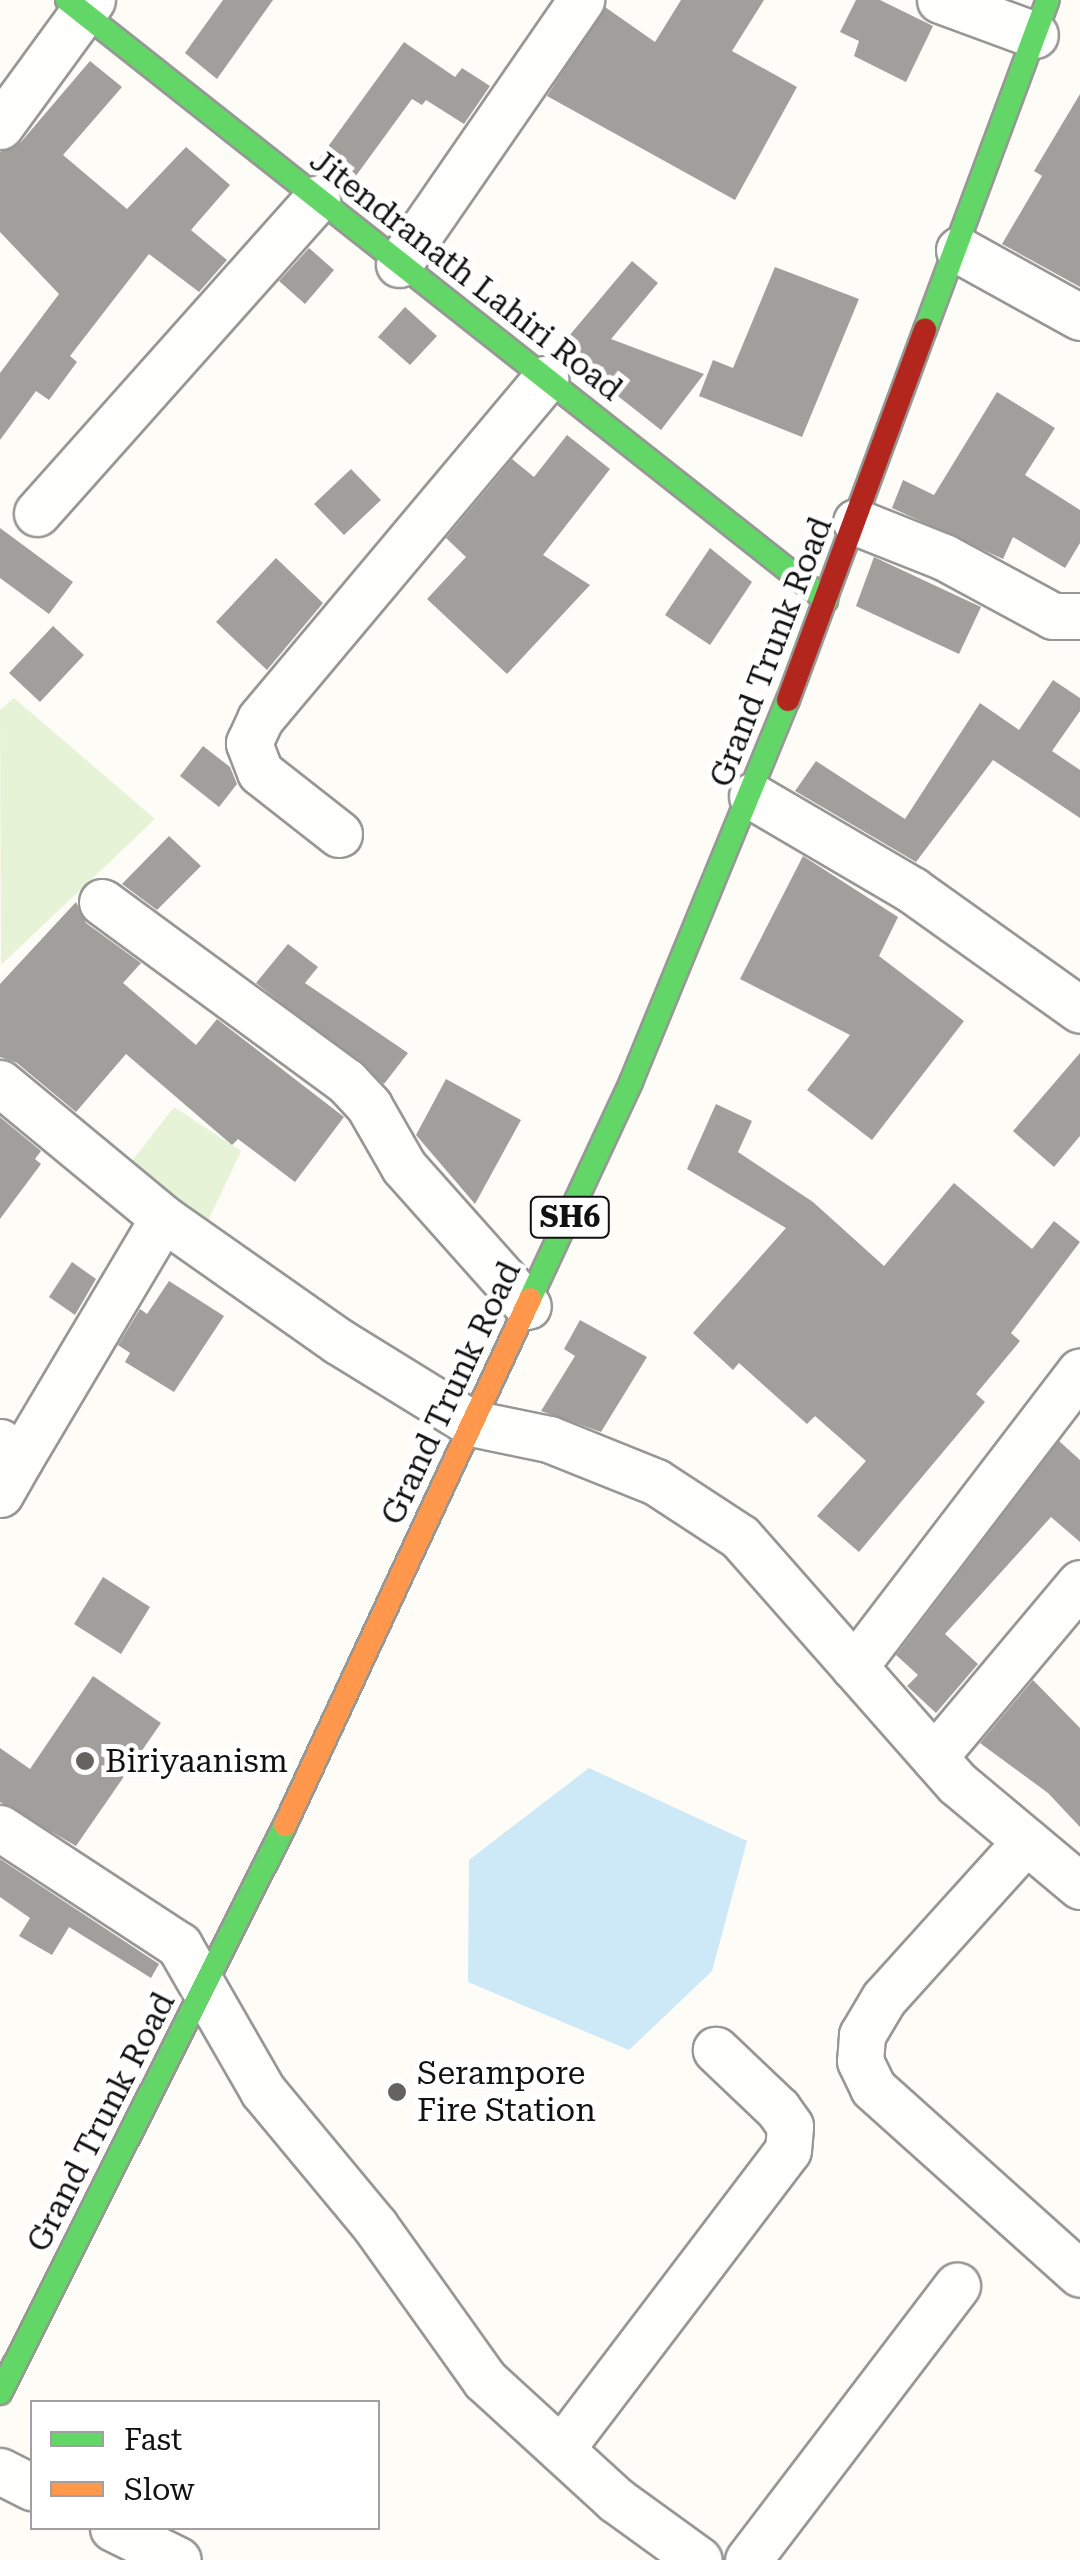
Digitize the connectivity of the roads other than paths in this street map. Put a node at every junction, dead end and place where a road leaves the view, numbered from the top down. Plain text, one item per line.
1 (581, 0) edge
2 (940, 0) edge
3 (80, 4) edge
4 (1042, 18) edge
5 (0, 126) edge
6 (317, 199) junction
7 (959, 250) junction
8 (398, 264) junction
9 (1080, 317) edge
10 (545, 379) junction
11 (38, 513) dead end
12 (856, 522) junction
13 (826, 600) junction
14 (1080, 616) edge
15 (752, 796) junction
16 (339, 834) dead end
17 (102, 902) dead end
18 (1080, 1010) edge
19 (0, 1083) edge
20 (164, 1218) junction
21 (528, 1306) junction
22 (1080, 1371) edge
23 (471, 1423) junction
24 (7, 1465) edge
25 (1080, 1583) edge
26 (854, 1667) junction
27 (934, 1757) junction
28 (0, 1828) edge
29 (1026, 1841) junction
30 (1080, 1886) edge
31 (204, 1990) junction
32 (716, 2050) dead end
33 (1080, 2274) edge
34 (957, 2286) dead end
35 (0, 2393) edge
36 (560, 2449) junction
37 (0, 2471) edge
38 (30, 2486) edge
39 (117, 2530) edge
40 (178, 2560) edge
41 (699, 2560) edge
42 (748, 2560) edge

1 - 8 street
2 - 4 street
3 - 5 street
3 - 6 main road, Jitendranath Lahiri Road
4 - 7 main road, Grand Trunk Road / SH6
6 - 8 main road, Jitendranath Lahiri Road
6 - 11 street
7 - 9 street
7 - 12 main road, Grand Trunk Road / SH6
8 - 10 main road, Jitendranath Lahiri Road
10 - 13 main road, Jitendranath Lahiri Road
10 - 16 street
12 - 13 main road, Grand Trunk Road / SH6
12 - 14 street
13 - 15 main road, Grand Trunk Road / SH6
15 - 18 street
15 - 21 main road, Grand Trunk Road / SH6
17 - 21 street
19 - 20 street
20 - 23 street
20 - 24 street
21 - 23 main road, Grand Trunk Road / SH6
22 - 26 street
23 - 26 street
23 - 31 main road, Grand Trunk Road / SH6
25 - 27 street
26 - 27 street
27 - 29 street
28 - 31 street
29 - 30 street
29 - 33 street
31 - 35 main road, Grand Trunk Road / SH6
31 - 36 street
32 - 36 street
34 - 42 street
36 - 41 street
37 - 38 street
39 - 40 street

